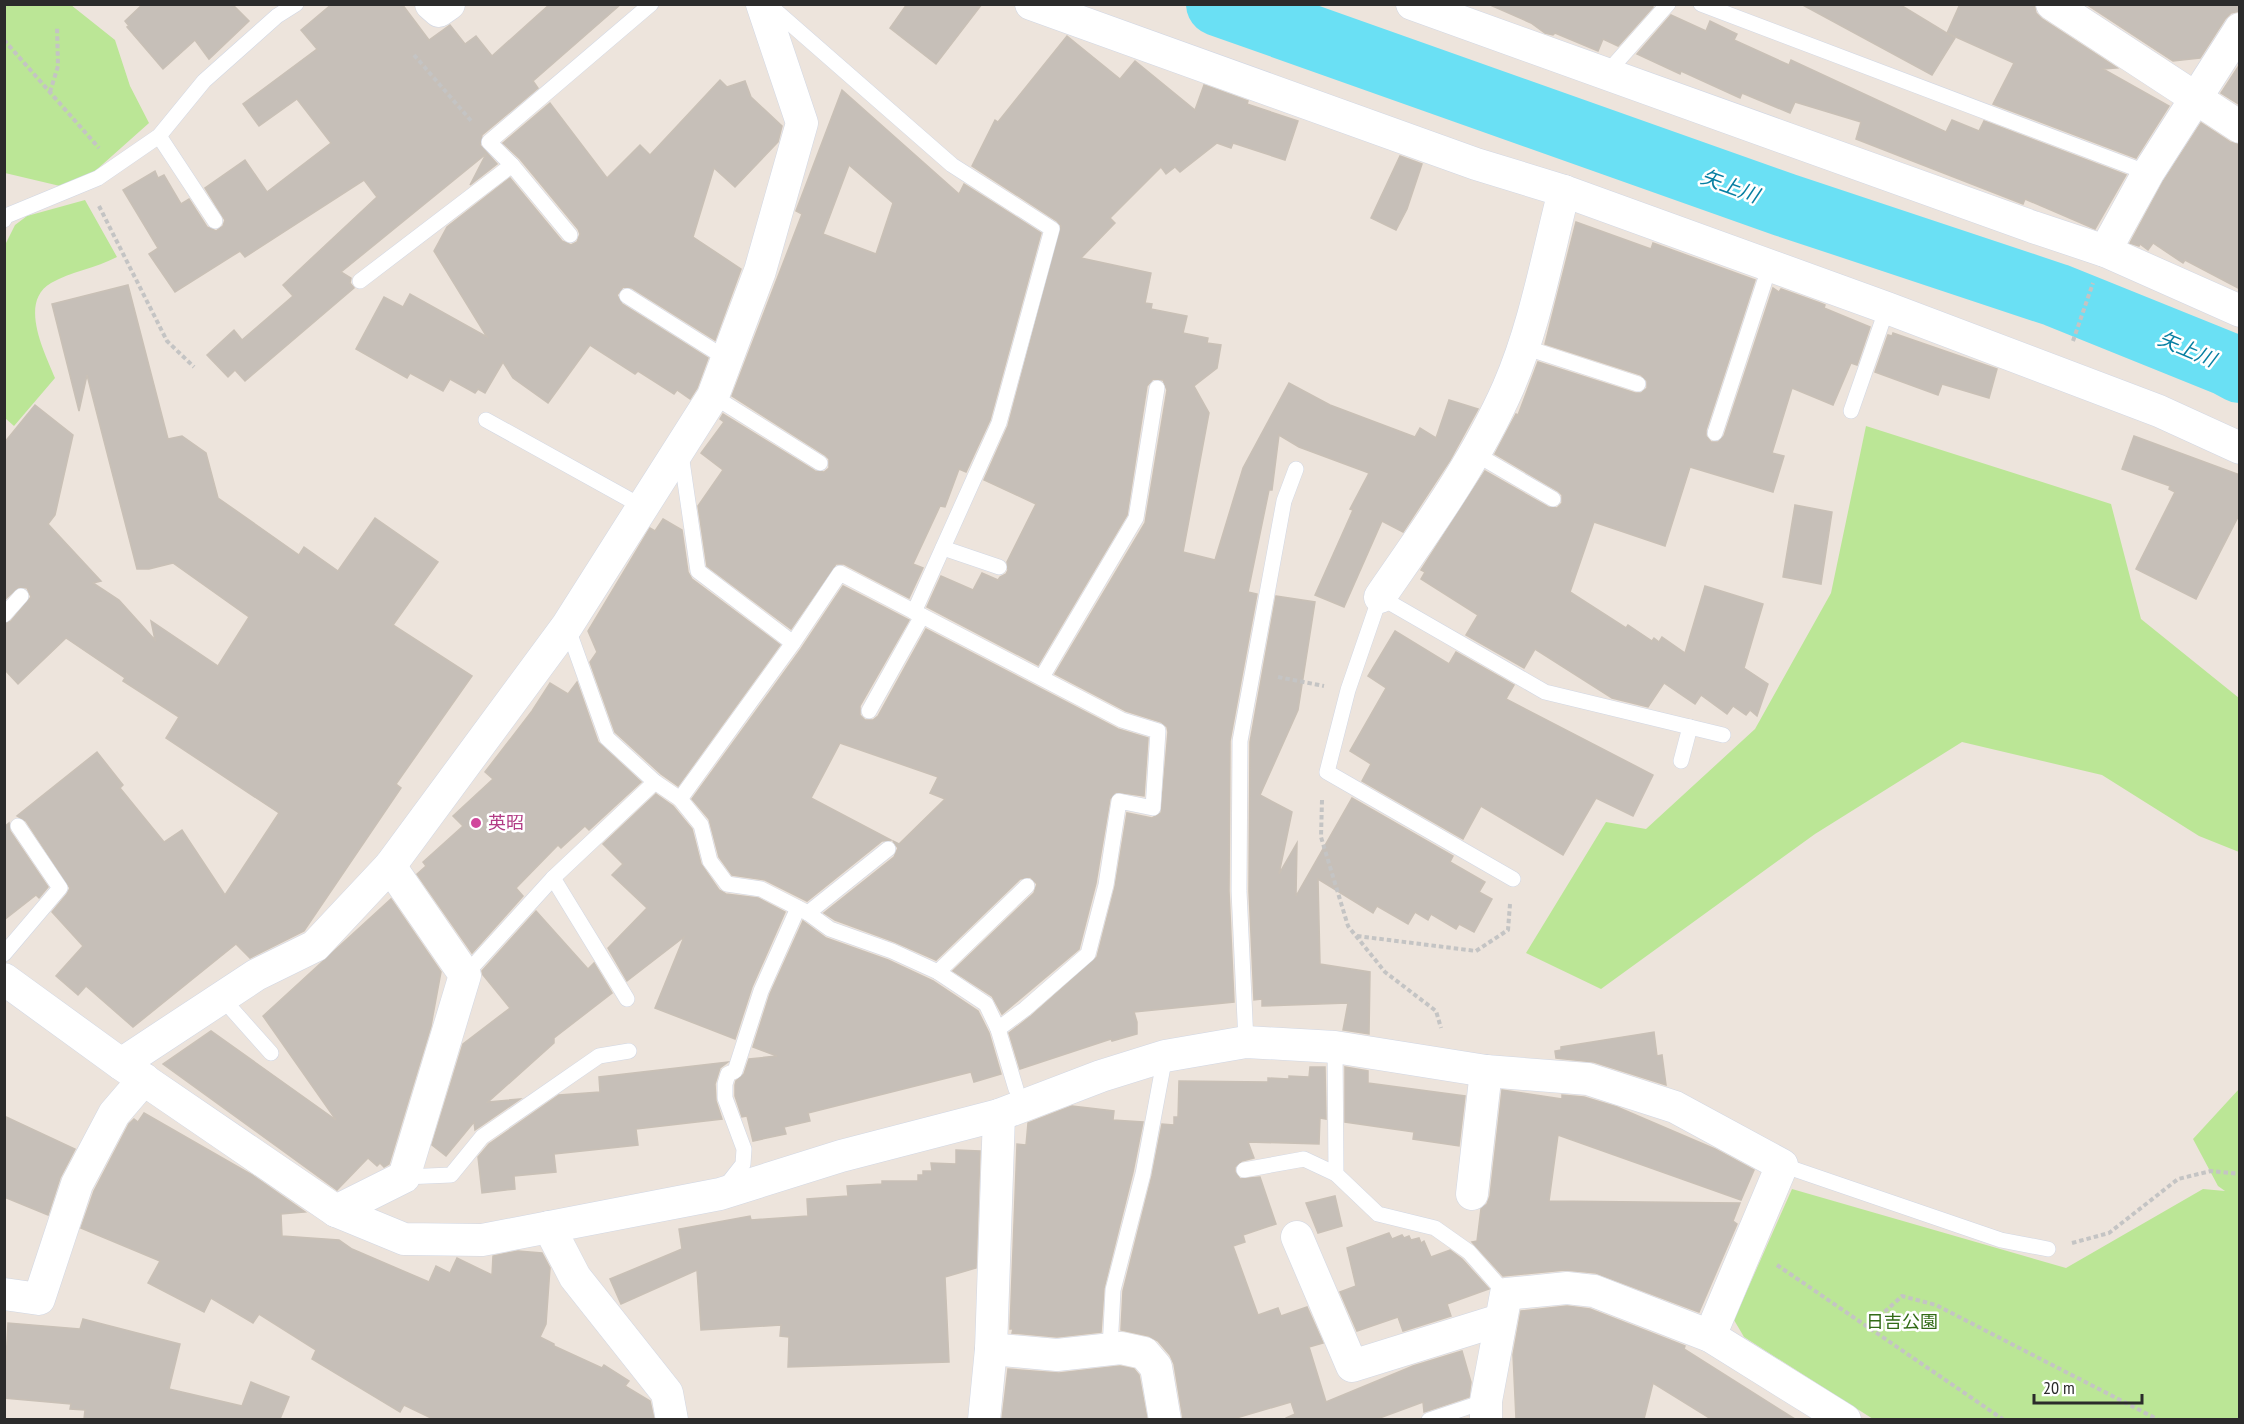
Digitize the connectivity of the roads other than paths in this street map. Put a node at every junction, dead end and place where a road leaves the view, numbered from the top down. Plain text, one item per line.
1 (296, 4) edge
2 (431, 4) edge
3 (449, 4) edge
4 (651, 4) edge
5 (762, 4) edge
6 (768, 4) edge
7 (1031, 4) edge
8 (1412, 4) edge
9 (1668, 4) edge
10 (1701, 4) edge
11 (2052, 4) edge
12 (2240, 29) edge
13 (1606, 74) junction
14 (2195, 98) junction
15 (2240, 127) edge
16 (159, 136) junction
17 (513, 165) junction
18 (2148, 173) junction
19 (1564, 191) junction
20 (4, 220) edge
21 (214, 221) dead end
22 (570, 234) dead end
23 (2104, 251) junction
24 (1770, 266) junction
25 (360, 281) dead end
26 (627, 296) dead end
27 (1887, 308) junction
28 (2240, 311) edge
29 (1524, 347) junction
30 (727, 358) junction
31 (1638, 384) dead end
32 (1157, 388) dead end
33 (713, 396) junction
34 (1851, 411) dead end
35 (486, 420) dead end
36 (1715, 433) dead end
37 (680, 448) junction
38 (2240, 448) edge
39 (1474, 453) junction
40 (820, 463) dead end
41 (1296, 469) dead end
42 (1553, 499) dead end
43 (643, 507) junction
44 (943, 548) junction
45 (999, 567) dead end
46 (21, 596) dead end
47 (1380, 597) junction
48 (918, 614) junction
49 (4, 615) edge
50 (567, 626) junction
51 (793, 643) junction
52 (1042, 677) junction
53 (869, 711) dead end
54 (1690, 727) junction
55 (1723, 735) dead end
56 (1681, 761) dead end
57 (655, 782) junction
58 (680, 799) junction
59 (18, 826) dead end
60 (888, 849) dead end
61 (390, 867) junction
62 (553, 878) junction
63 (1513, 879) road end
64 (1027, 886) dead end
65 (803, 911) junction
66 (4, 954) edge
67 (938, 972) junction
68 (465, 975) junction
69 (4, 979) edge
70 (222, 998) junction
71 (627, 999) dead end
72 (998, 1029) junction
73 (1246, 1042) junction
74 (1335, 1047) junction
75 (629, 1051) dead end
76 (271, 1053) dead end
77 (1165, 1056) junction
78 (1486, 1071) junction
79 (133, 1072) junction
80 (1016, 1089) dead end
81 (999, 1115) junction
82 (1782, 1165) junction
83 (1244, 1170) dead end
84 (1336, 1174) junction
85 (404, 1177) junction
86 (720, 1194) junction
87 (1472, 1194) dead end
88 (336, 1211) junction
89 (549, 1227) junction
90 (1297, 1237) dead end
91 (2048, 1249) road end
92 (4, 1294) edge
93 (1503, 1307) junction
94 (1710, 1335) junction
95 (991, 1349) junction
96 (1110, 1349) junction
97 (1486, 1410) edge
98 (672, 1419) edge
99 (984, 1419) edge
100 (1165, 1419) edge
101 (1429, 1419) edge
102 (1845, 1419) edge

1 - 16 lane
2 - 3 street
4 - 17 lane
5 - 30 street
6 - 44 lane
7 - 19 street
8 - 13 street
9 - 13 lane
10 - 18 lane
11 - 14 street
12 - 14 street
13 - 23 street
14 - 15 street
14 - 18 street
16 - 20 lane
16 - 21 lane
17 - 22 lane
17 - 25 lane
18 - 23 street
19 - 24 street
19 - 29 street
23 - 28 street
24 - 27 street
24 - 36 lane
26 - 30 lane
27 - 34 lane
27 - 38 street
29 - 31 lane
29 - 39 street
30 - 33 street
32 - 52 lane
33 - 37 street
33 - 40 lane
35 - 43 lane
37 - 43 street
37 - 51 lane
39 - 42 lane
39 - 47 street
41 - 73 lane
43 - 50 street
44 - 45 lane
44 - 48 lane
46 - 49 lane
47 - 54 lane
47 - 63 lane
48 - 51 lane
48 - 52 lane
48 - 53 lane
50 - 57 lane
50 - 61 street
51 - 58 lane
52 - 72 lane
54 - 55 lane
54 - 56 lane
57 - 58 lane
57 - 62 lane
58 - 65 lane
59 - 66 lane
60 - 65 lane
61 - 68 street
61 - 70 street
62 - 68 lane
62 - 71 lane
64 - 67 lane
65 - 67 lane
65 - 86 lane
67 - 72 lane
68 - 85 street
69 - 79 street
70 - 76 lane
70 - 79 street
72 - 80 lane
73 - 74 street
73 - 77 street
74 - 78 street
74 - 84 lane
75 - 85 lane
77 - 81 street
77 - 96 lane
78 - 82 street
78 - 87 street
79 - 88 street
79 - 92 street
81 - 86 street
81 - 95 street
82 - 91 lane
82 - 94 street
83 - 84 lane
84 - 93 lane
85 - 88 street
86 - 89 street
88 - 89 street
89 - 98 street
90 - 93 street
93 - 94 street
93 - 97 street
94 - 102 street
95 - 96 street
95 - 99 street
96 - 100 street
97 - 101 lane

